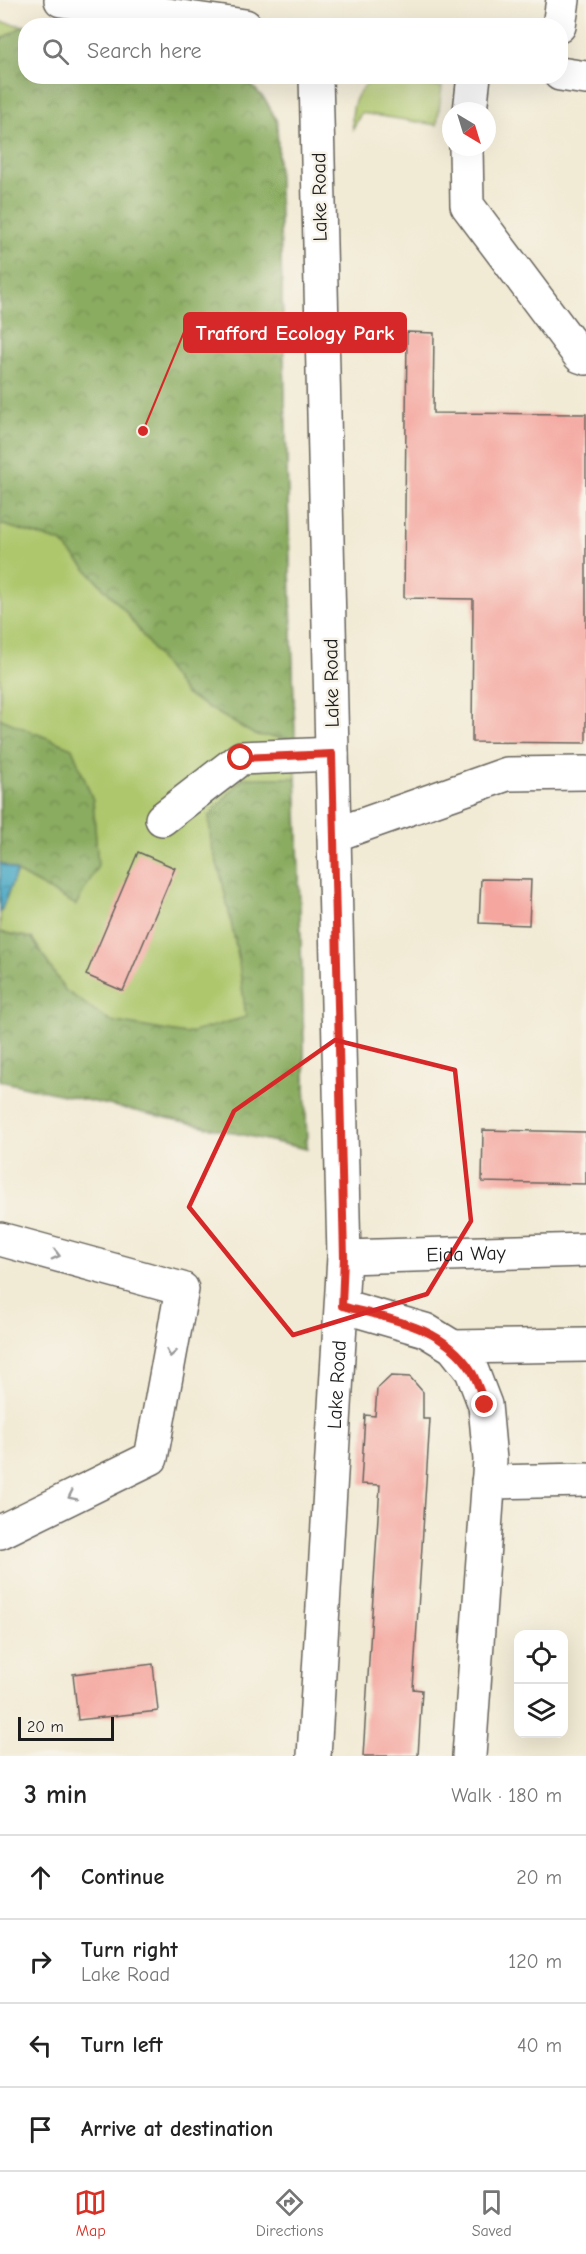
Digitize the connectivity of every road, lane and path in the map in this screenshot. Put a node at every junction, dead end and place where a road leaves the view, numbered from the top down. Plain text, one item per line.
1 (61, 0) edge
2 (563, 0) edge
3 (225, 16) edge
4 (560, 18) edge
5 (568, 75) edge
6 (586, 78) edge
7 (316, 84) edge
8 (473, 84) edge
9 (471, 102) edge
10 (466, 156) edge
11 (586, 358) edge
12 (332, 754) junction
13 (586, 773) edge
14 (162, 819) dead end
15 (334, 835) junction
16 (0, 1239) edge
17 (586, 1250) edge
18 (344, 1257) junction
19 (342, 1306) junction
20 (586, 1345) edge
21 (453, 1347) junction
22 (586, 1480) edge
23 (488, 1482) junction
24 (0, 1532) edge
25 (314, 1756) edge
26 (469, 1756) edge

1 - 3 street
2 - 4 street
5 - 6 street
7 - 12 street, Lake Road
8 - 9 street
10 - 11 street
12 - 14 street
12 - 15 street, Lake Road
13 - 15 street
15 - 18 street, Lake Road
16 -> 24 street
17 - 18 street, Eida Way
18 - 19 street, Lake Road
19 - 21 street
19 - 25 street, Lake Road
20 - 21 street
21 - 23 street
22 - 23 street
23 - 26 street

